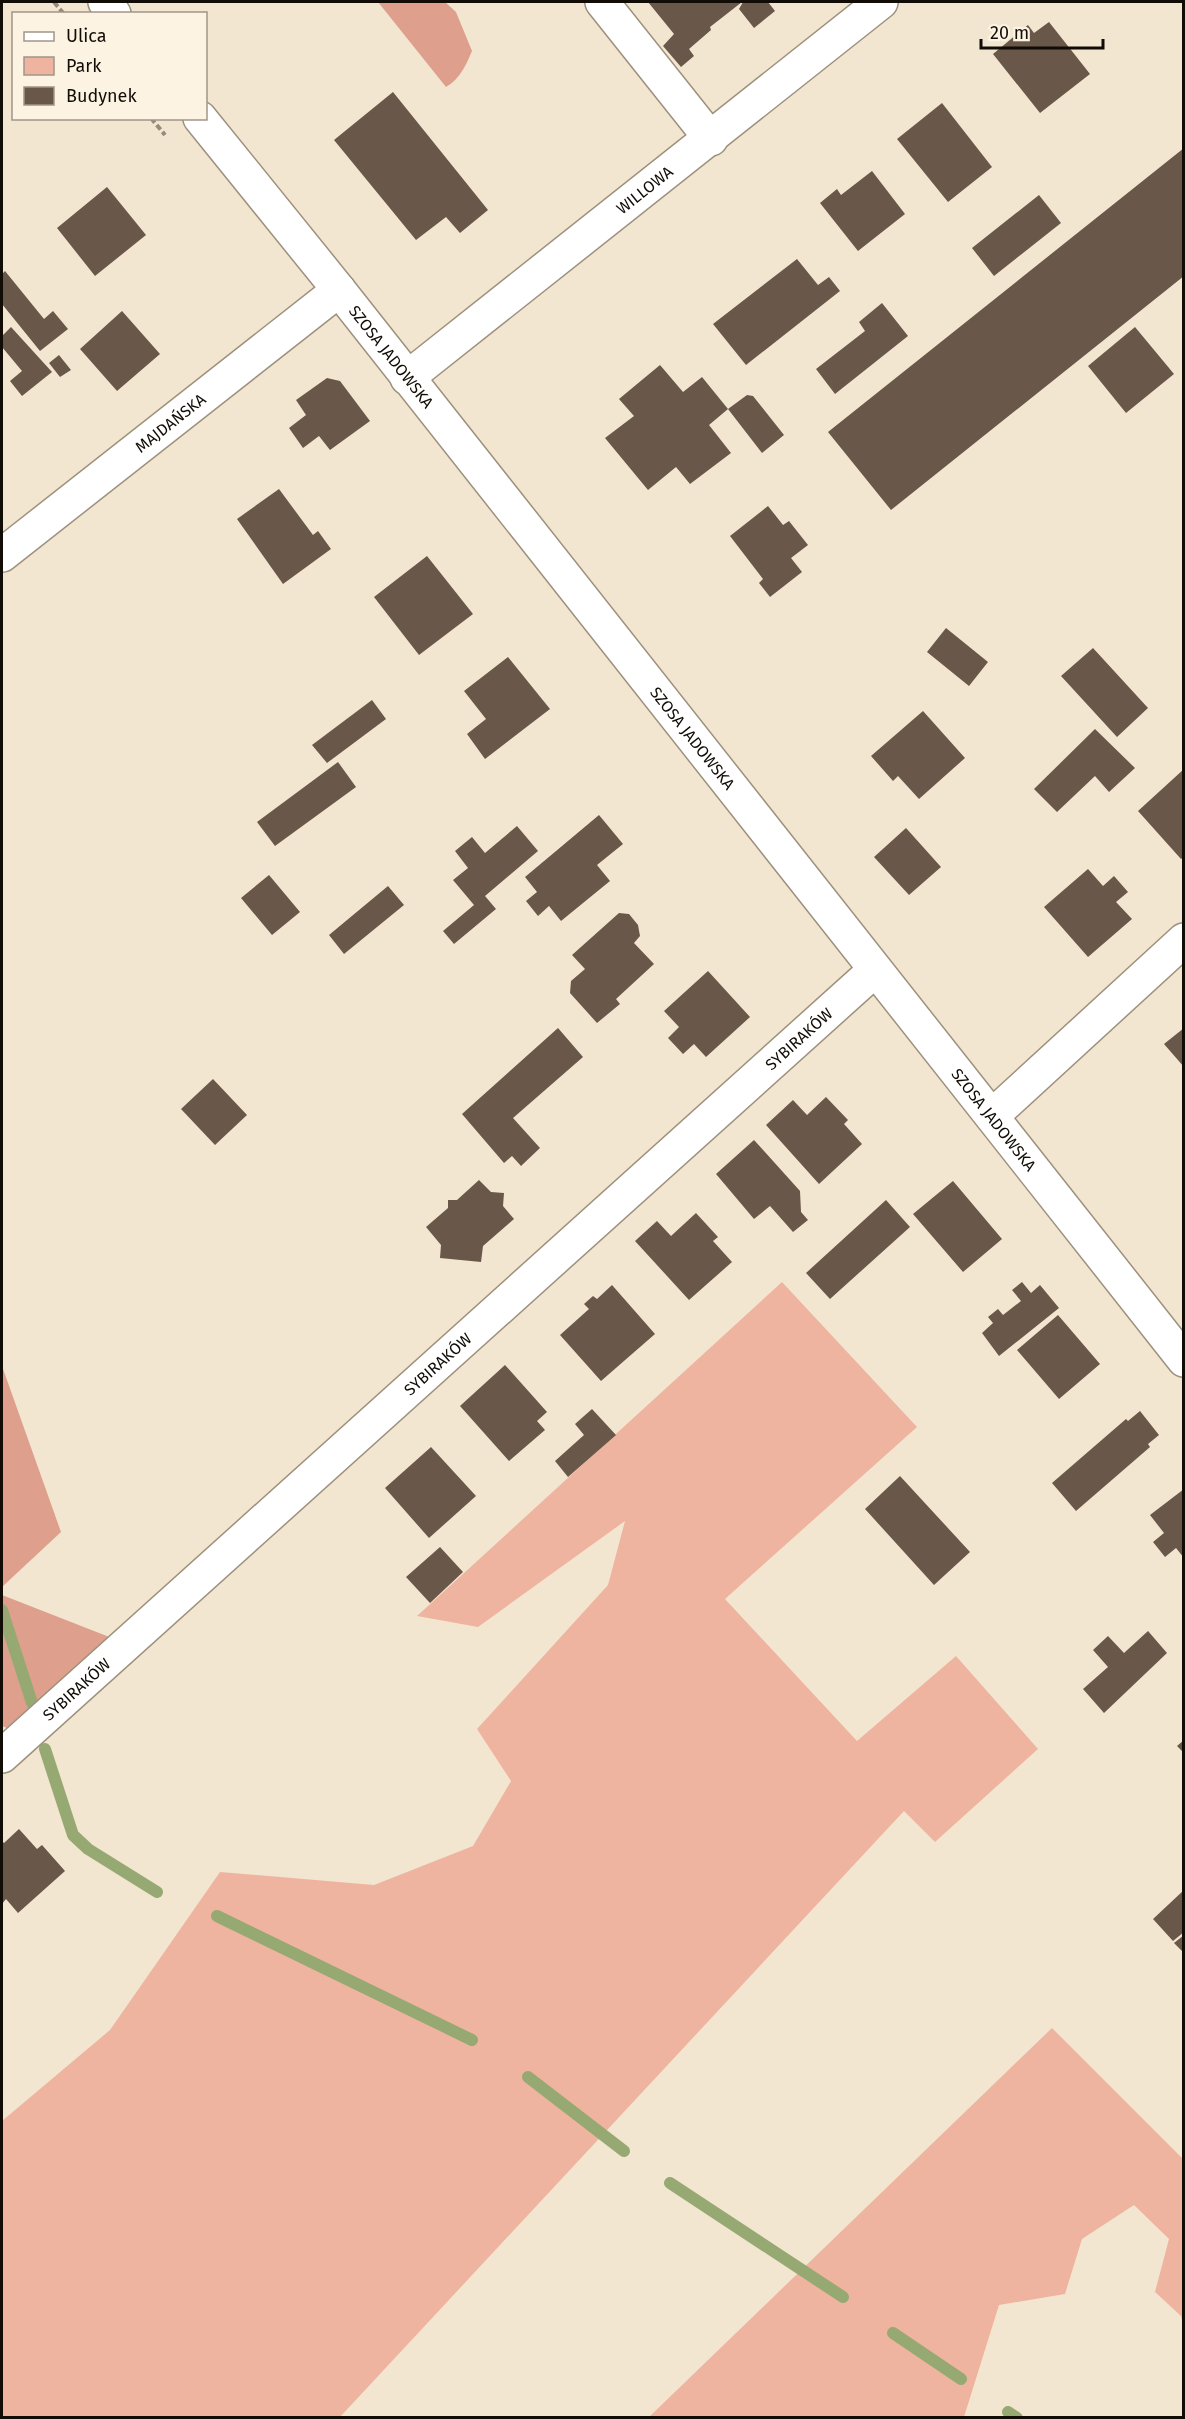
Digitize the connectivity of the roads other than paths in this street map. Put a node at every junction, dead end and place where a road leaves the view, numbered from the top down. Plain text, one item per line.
1 (602, 2) edge
2 (881, 2) edge
3 (202, 120) edge
4 (711, 139) junction
5 (339, 290) junction
6 (407, 378) junction
7 (2, 555) edge
8 (1184, 940) edge
9 (875, 970) junction
10 (992, 1116) junction
11 (1184, 1360) edge
12 (2, 1756) edge

1 - 4 street
2 - 4 street, WILLOWA
3 - 5 street, SZOSA JADOWSKA
4 - 6 street, WILLOWA
5 - 6 street, SZOSA JADOWSKA
5 - 7 street, MAJDAŃSKA
6 - 9 street, SZOSA JADOWSKA
8 - 10 street
9 - 10 street, SZOSA JADOWSKA
9 - 12 street, SYBIRAKÓW
10 - 11 street, SZOSA JADOWSKA

